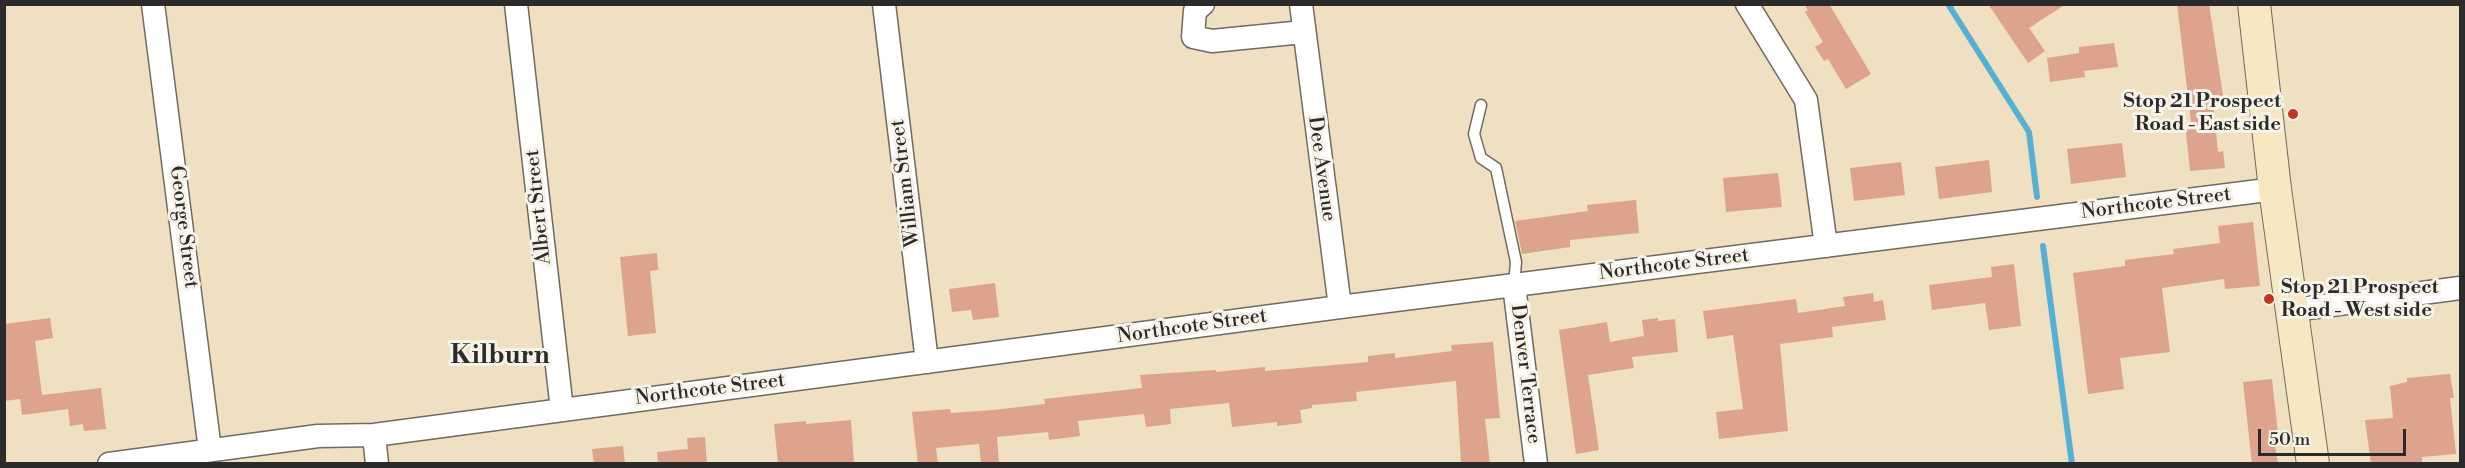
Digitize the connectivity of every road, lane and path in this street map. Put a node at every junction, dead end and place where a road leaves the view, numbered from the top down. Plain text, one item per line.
1 (153, 4) edge
2 (516, 4) edge
3 (884, 4) edge
4 (1203, 4) edge
5 (1301, 4) edge
6 (1747, 4) edge
7 (2254, 4) edge
8 (1303, 32) junction
9 (1481, 105) dead end
10 (2275, 189) junction
11 (1826, 246) junction
12 (1514, 285) junction
13 (2460, 288) edge
14 (1340, 307) junction
15 (2293, 310) junction
16 (927, 362) junction
17 (562, 410) junction
18 (374, 435) junction
19 (210, 450) junction
20 (156, 460) edge
21 (109, 464) edge
22 (377, 464) edge
23 (1536, 464) edge
24 (2313, 464) edge

1 - 19 street, George Street
2 - 17 street, Albert Street
3 - 16 street, William Street
4 - 8 street
5 - 8 street, Dee Avenue
6 - 11 street
7 - 10 main road
8 - 14 street, Dee Avenue
9 - 12 lane
10 - 11 street, Northcote Street
10 - 15 main road
11 - 12 street, Northcote Street
12 - 14 street, Northcote Street
12 - 23 street, Denver Terrace
13 - 15 street
14 - 16 street, Northcote Street
15 - 24 main road
16 - 17 street, Northcote Street
17 - 18 street, Northcote Street
18 - 19 street, Northcote Street
18 - 22 street
19 - 20 street, Northcote Street
20 - 21 street, Northcote Street

